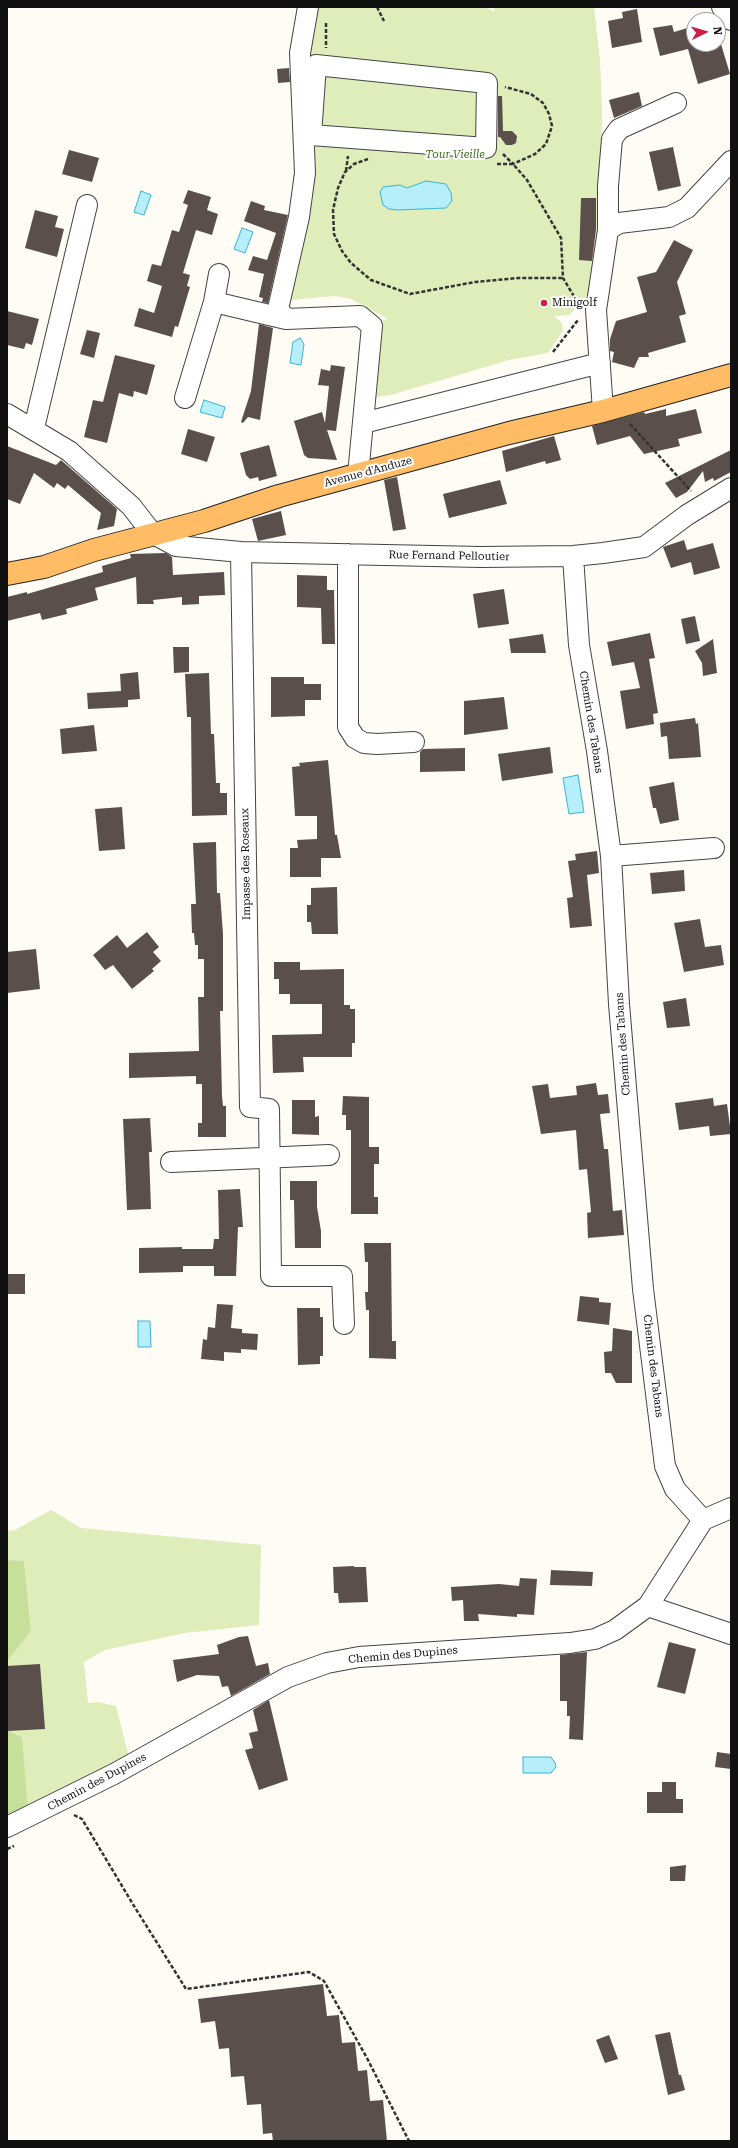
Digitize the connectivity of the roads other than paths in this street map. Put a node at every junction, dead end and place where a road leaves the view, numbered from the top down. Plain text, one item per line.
1 (308, 7) edge
2 (722, 7) edge
3 (731, 20) edge
4 (326, 67) joint
5 (676, 103) dead end
6 (731, 161) edge
7 (87, 205) dead end
8 (608, 230) junction
9 (219, 274) dead end
10 (214, 302) junction
11 (286, 318) junction
12 (600, 363) junction
13 (731, 375) edge
14 (185, 398) dead end
15 (609, 410) junction
16 (7, 414) edge
17 (363, 423) junction
18 (34, 428) junction
19 (358, 475) junction
20 (731, 488) edge
21 (152, 534) junction
22 (241, 552) junction
23 (348, 554) junction
24 (573, 556) junction
25 (7, 574) edge
26 (414, 742) dead end
27 (714, 848) dead end
28 (611, 856) junction
29 (329, 1155) dead end
30 (270, 1157) junction
31 (171, 1162) dead end
32 (344, 1324) dead end
33 (731, 1508) edge
34 (703, 1520) junction
35 (648, 1606) junction
36 (731, 1634) edge
37 (7, 1827) edge

1 - 11 street
2 - 3 street
4 - 4 street
5 - 8 street
6 - 8 street
7 - 18 street
8 - 12 street
9 - 10 street
10 - 11 street
10 - 14 street
11 - 17 street
12 - 15 street
12 - 17 street
13 - 15 main road, Avenue d'Anduze
15 - 19 main road, Avenue d'Anduze
16 - 18 street
17 - 19 street
18 - 21 street
19 - 21 main road, Avenue d'Anduze
20 - 24 street, Rue Fernand Pelloutier
21 - 22 street, Rue Fernand Pelloutier
21 - 25 main road, Avenue d'Anduze
22 - 23 street, Rue Fernand Pelloutier
22 - 30 street, Impasse des Roseaux
23 - 24 street, Rue Fernand Pelloutier
23 - 26 street
24 - 28 street, Chemin des Tabans
27 - 28 street
28 - 34 street, Chemin des Tabans
29 - 30 street
30 - 31 street
30 - 32 street, Impasse des Roseaux
33 - 34 street
34 - 35 street, Chemin des Dupines
35 - 36 street
35 - 37 street, Chemin des Dupines

